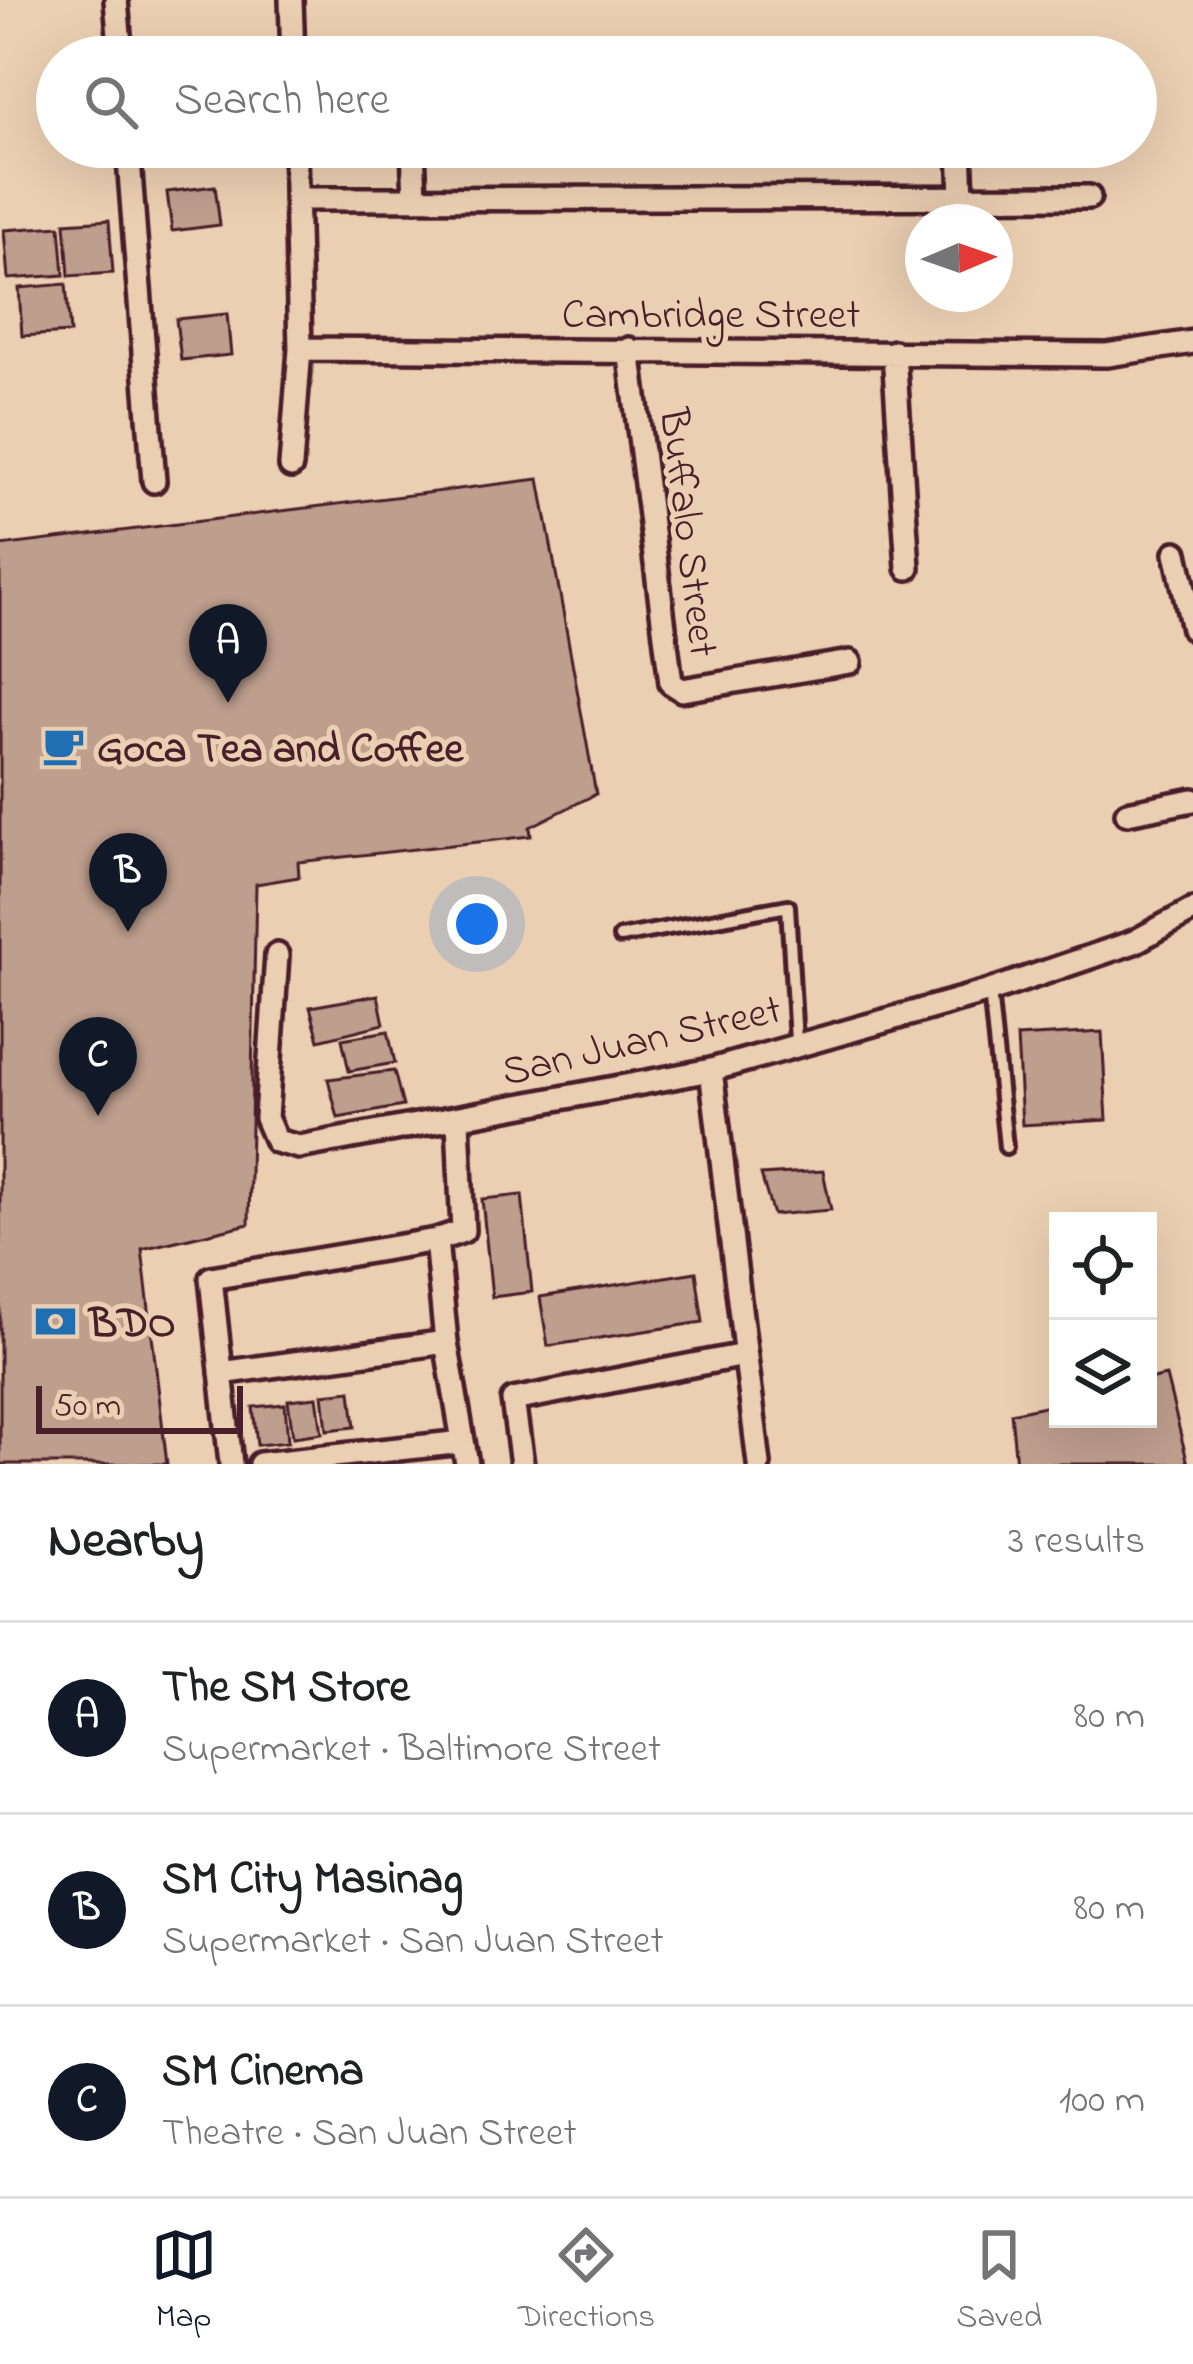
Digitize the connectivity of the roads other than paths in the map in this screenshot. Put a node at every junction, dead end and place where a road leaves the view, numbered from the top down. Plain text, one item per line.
1 (116, 0) edge
2 (291, 0) edge
3 (119, 36) edge
4 (292, 36) edge
5 (130, 168) edge
6 (295, 168) edge
7 (413, 168) edge
8 (961, 168) edge
9 (1089, 197) dead end
10 (962, 198) junction
11 (296, 199) junction
12 (415, 199) junction
13 (1193, 342) edge
14 (300, 349) junction
15 (628, 350) junction
16 (894, 352) junction
17 (291, 466) dead end
18 (154, 481) dead end
19 (1176, 553) dead end
20 (908, 568) dead end
21 (1193, 629) edge
22 (850, 662) dead end
23 (1193, 800) edge
24 (1127, 813) dead end
25 (1193, 910) edge
26 (620, 938) dead end
27 (278, 955) dead end
28 (990, 991) junction
29 (796, 1042) junction
30 (711, 1070) junction
31 (458, 1120) junction
32 (1006, 1148) dead end
33 (436, 1240) junction
34 (446, 1342) junction
35 (744, 1355) junction
36 (221, 1373) junction
37 (465, 1453) edge
38 (231, 1464) edge
39 (260, 1464) edge
40 (522, 1464) edge
41 (759, 1464) edge

1 - 3 street
2 - 4 street
5 - 18 street
6 - 11 street
7 - 12 street
8 - 10 street
9 - 10 street
10 - 12 street
11 - 12 street
11 - 14 street
13 - 16 street, Cambridge Street
14 - 15 street, Cambridge Street
14 - 17 street
15 - 16 street, Cambridge Street
15 - 22 street, Buffalo Street
16 - 20 street
19 - 21 street
23 - 24 street
25 - 28 street, San Juan Street
26 - 29 lane
27 - 31 street, San Juan Street
28 - 29 street, San Juan Street
28 - 32 lane
29 - 30 street, San Juan Street
30 - 31 street, San Juan Street
30 - 35 street
31 - 33 street
33 - 34 street
33 - 36 street
34 - 36 street
34 - 37 street
35 - 40 street
35 - 41 street
36 - 38 street
37 - 39 street

